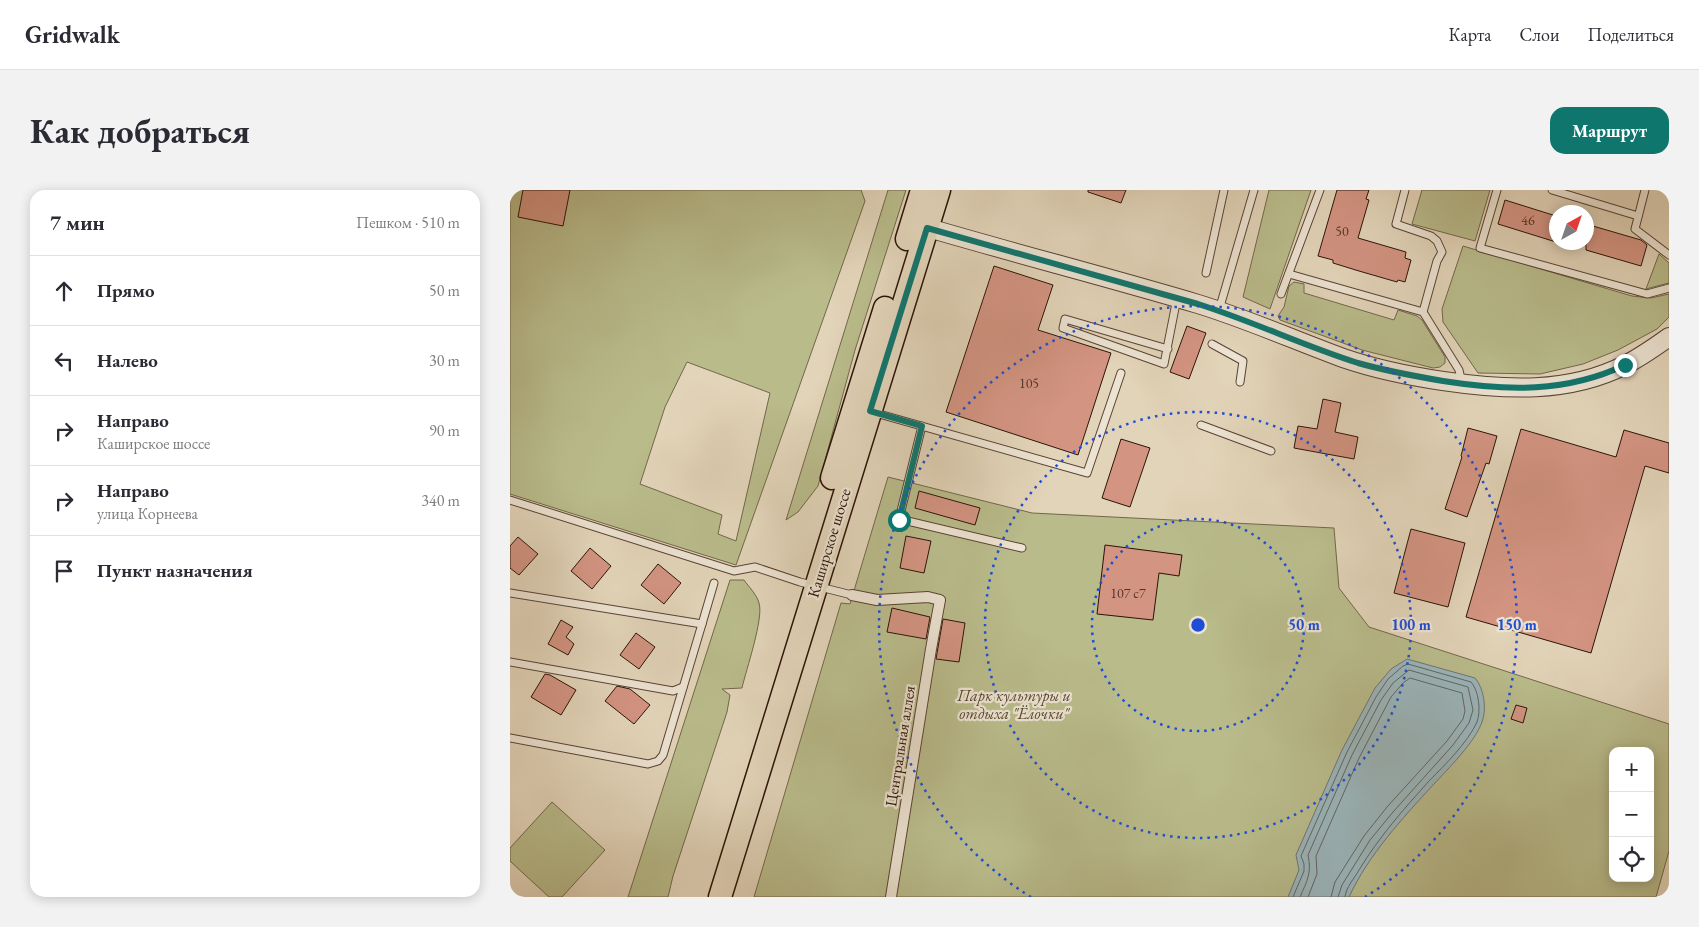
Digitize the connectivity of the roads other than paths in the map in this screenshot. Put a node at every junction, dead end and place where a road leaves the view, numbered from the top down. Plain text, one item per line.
1 (922, 190) edge
2 (939, 190) edge
3 (1224, 190) edge
4 (1254, 190) edge
5 (1320, 190) edge
6 (1405, 190) edge
7 (1497, 190) edge
8 (1552, 190) edge
9 (1645, 190) edge
10 (1638, 216) junction
11 (920, 225) junction
12 (1669, 255) edge
13 (1206, 273) dead end
14 (1289, 274) junction
15 (1669, 288) edge
16 (1281, 294) dead end
17 (1177, 298) junction
18 (1219, 310) junction
19 (1423, 312) junction
20 (1669, 337) edge
21 (1212, 344) dead end
22 (1168, 349) junction
23 (1121, 374) dead end
24 (1240, 382) dead end
25 (1462, 384) junction
26 (870, 411) junction
27 (1202, 425) dead end
28 (922, 426) junction
29 (1271, 451) dead end
30 (510, 500) edge
31 (1022, 548) dead end
32 (714, 583) dead end
33 (808, 584) junction
34 (510, 593) edge
35 (852, 595) joint
36 (702, 624) junction
37 (510, 662) edge
38 (683, 687) junction
39 (510, 738) edge
40 (705, 897) edge
41 (720, 897) edge
42 (891, 897) edge

1 - 11 main road, Каширское шоссе
2 - 11 main road, Каширское шоссе
3 - 13 lane
4 - 18 lane
5 - 14 lane
6 - 19 lane
7 - 15 lane
8 - 10 lane
9 - 10 lane
10 - 12 lane
11 - 17 street
11 - 26 main road, Каширское шоссе
11 - 33 main road, Каширское шоссе
14 - 16 lane
14 - 19 lane
17 - 18 street
17 - 22 lane
18 - 25 street
19 - 25 lane
20 - 25 street
21 - 24 lane
22 - 22 lane
23 - 28 lane
26 - 28 lane
26 - 33 main road, Каширское шоссе
27 - 29 lane
28 - 31 lane
30 - 33 lane
32 - 36 lane
33 - 35 lane
33 - 40 main road, Каширское шоссе
33 - 41 main road, Каширское шоссе
34 - 36 lane
35 - 42 street, Центральная аллея
36 - 38 lane
37 - 38 lane
38 - 39 lane

